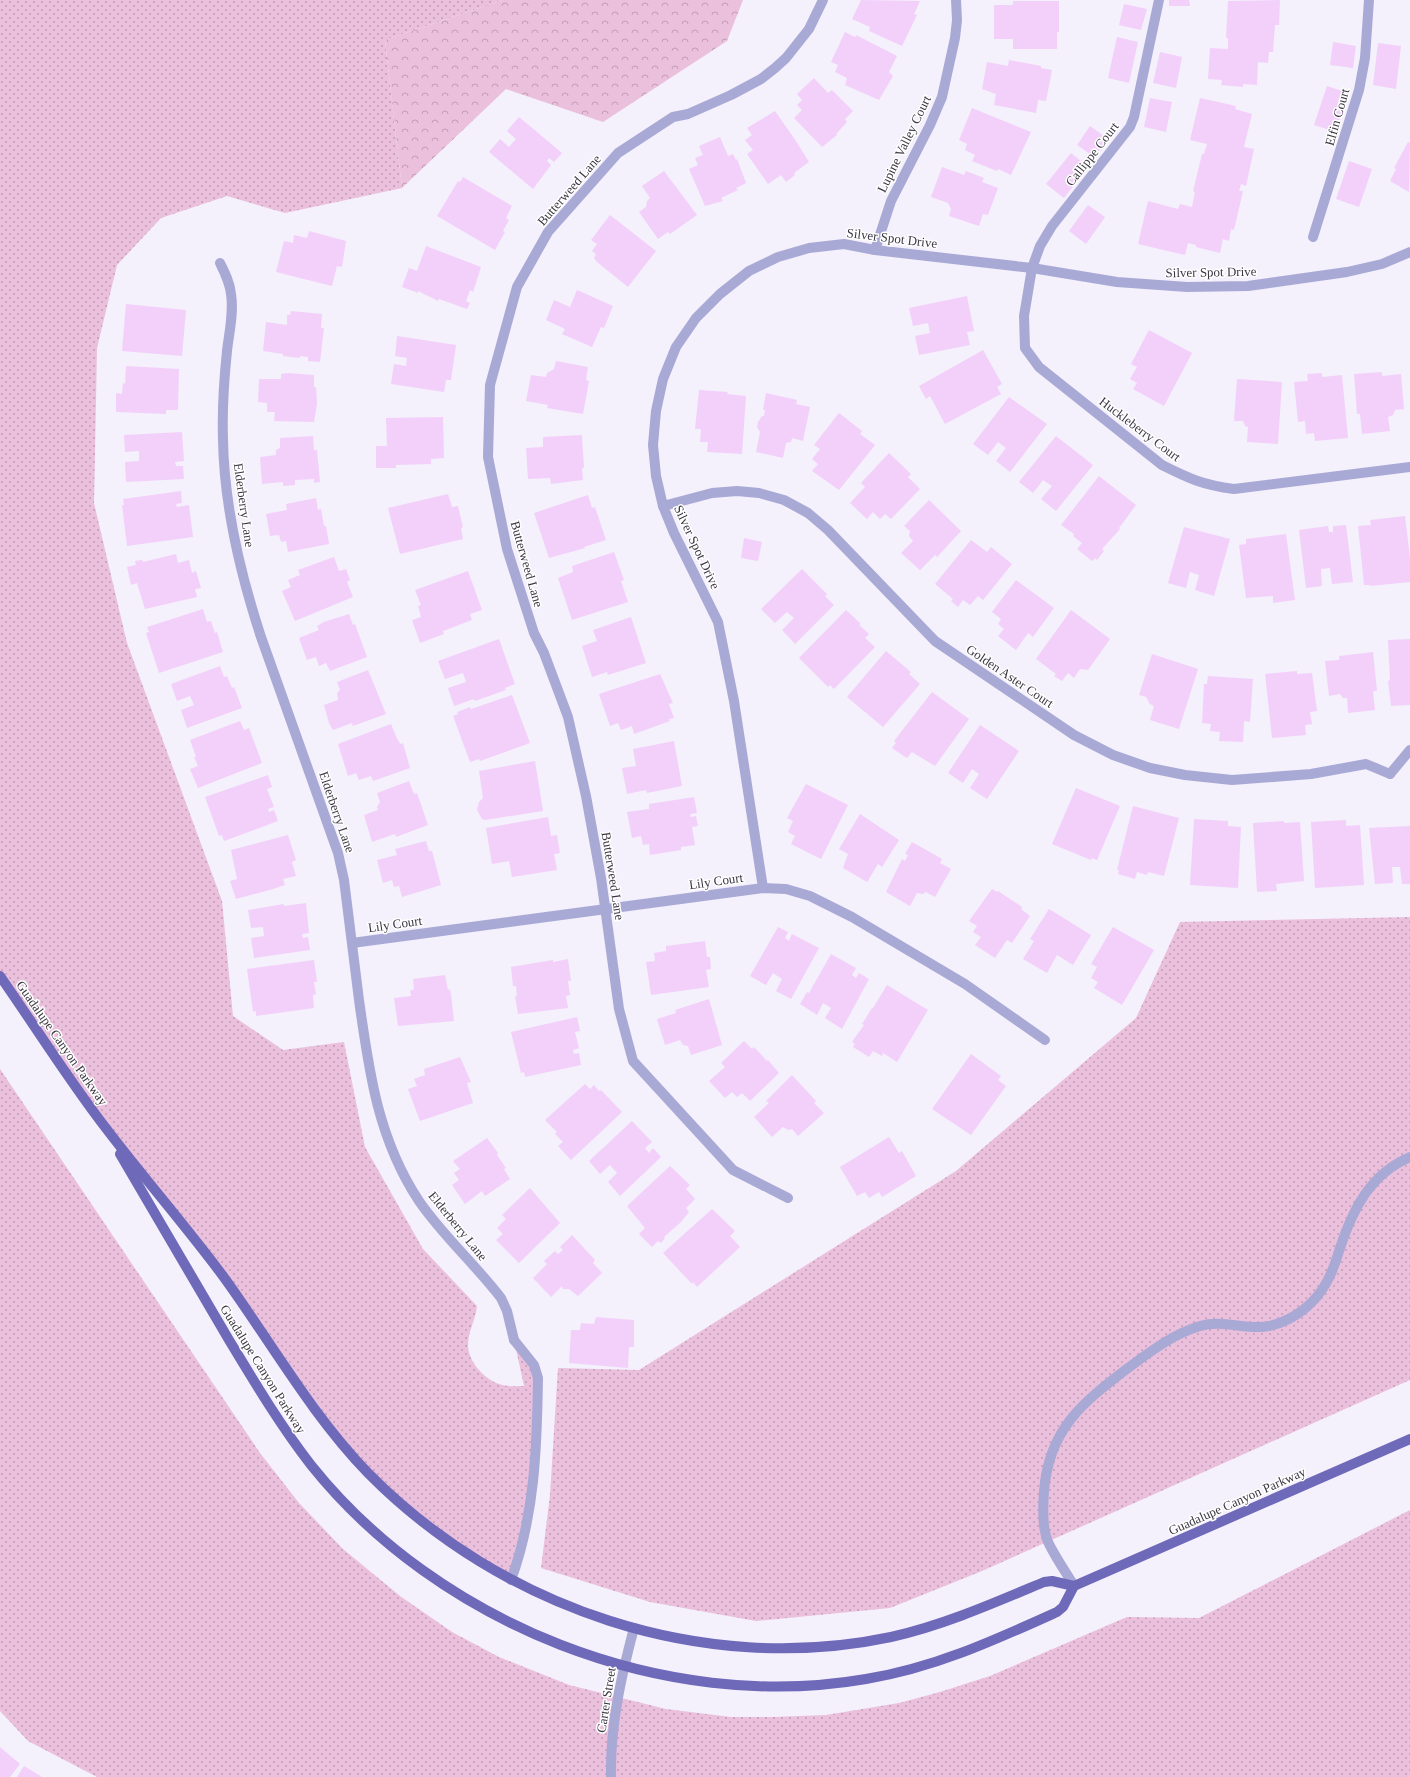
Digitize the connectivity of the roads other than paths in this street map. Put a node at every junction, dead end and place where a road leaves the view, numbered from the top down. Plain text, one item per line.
1 (823, 0) edge
2 (956, 0) edge
3 (1159, 0) edge
4 (1369, 0) edge
5 (1313, 237) dead end
6 (875, 250) junction
7 (1410, 252) edge
8 (220, 263) dead end
9 (1032, 268) junction
10 (1410, 467) edge
11 (663, 506) junction
12 (1410, 750) edge
13 (763, 888) junction
14 (605, 909) junction
15 (352, 943) junction
16 (0, 976) edge
17 (1045, 1040) dead end
18 (103, 1125) junction
19 (1410, 1157) edge
20 (788, 1198) dead end
21 (1410, 1439) edge
22 (511, 1580) junction
23 (1074, 1586) junction
24 (634, 1628) junction
25 (624, 1666) junction
26 (611, 1777) edge

1 - 14 street, Butterweed Lane
2 - 6 street, Lupine Valley Court
3 - 9 street, Callippe Court
4 - 5 street, Elfin Court
6 - 9 street, Silver Spot Drive
6 - 11 street, Silver Spot Drive
7 - 9 street, Silver Spot Drive
8 - 15 street, Elderberry Lane
9 - 10 street, Huckleberry Court
11 - 12 street, Golden Aster Court
11 - 13 street, Silver Spot Drive
13 - 14 street, Lily Court
13 - 17 street, Lily Court
14 - 15 street, Lily Court
14 - 20 street, Butterweed Lane
15 - 22 street, Elderberry Lane
16 - 18 main road, Guadalupe Canyon Parkway
18 - 22 main road, Guadalupe Canyon Parkway
18 - 25 main road, Guadalupe Canyon Parkway
19 - 23 street
21 - 23 main road, Guadalupe Canyon Parkway
22 - 24 main road, Guadalupe Canyon Parkway
23 - 24 main road, Guadalupe Canyon Parkway
23 - 25 main road, Guadalupe Canyon Parkway
24 - 25 street, Carter Street
25 - 26 street, Carter Street

